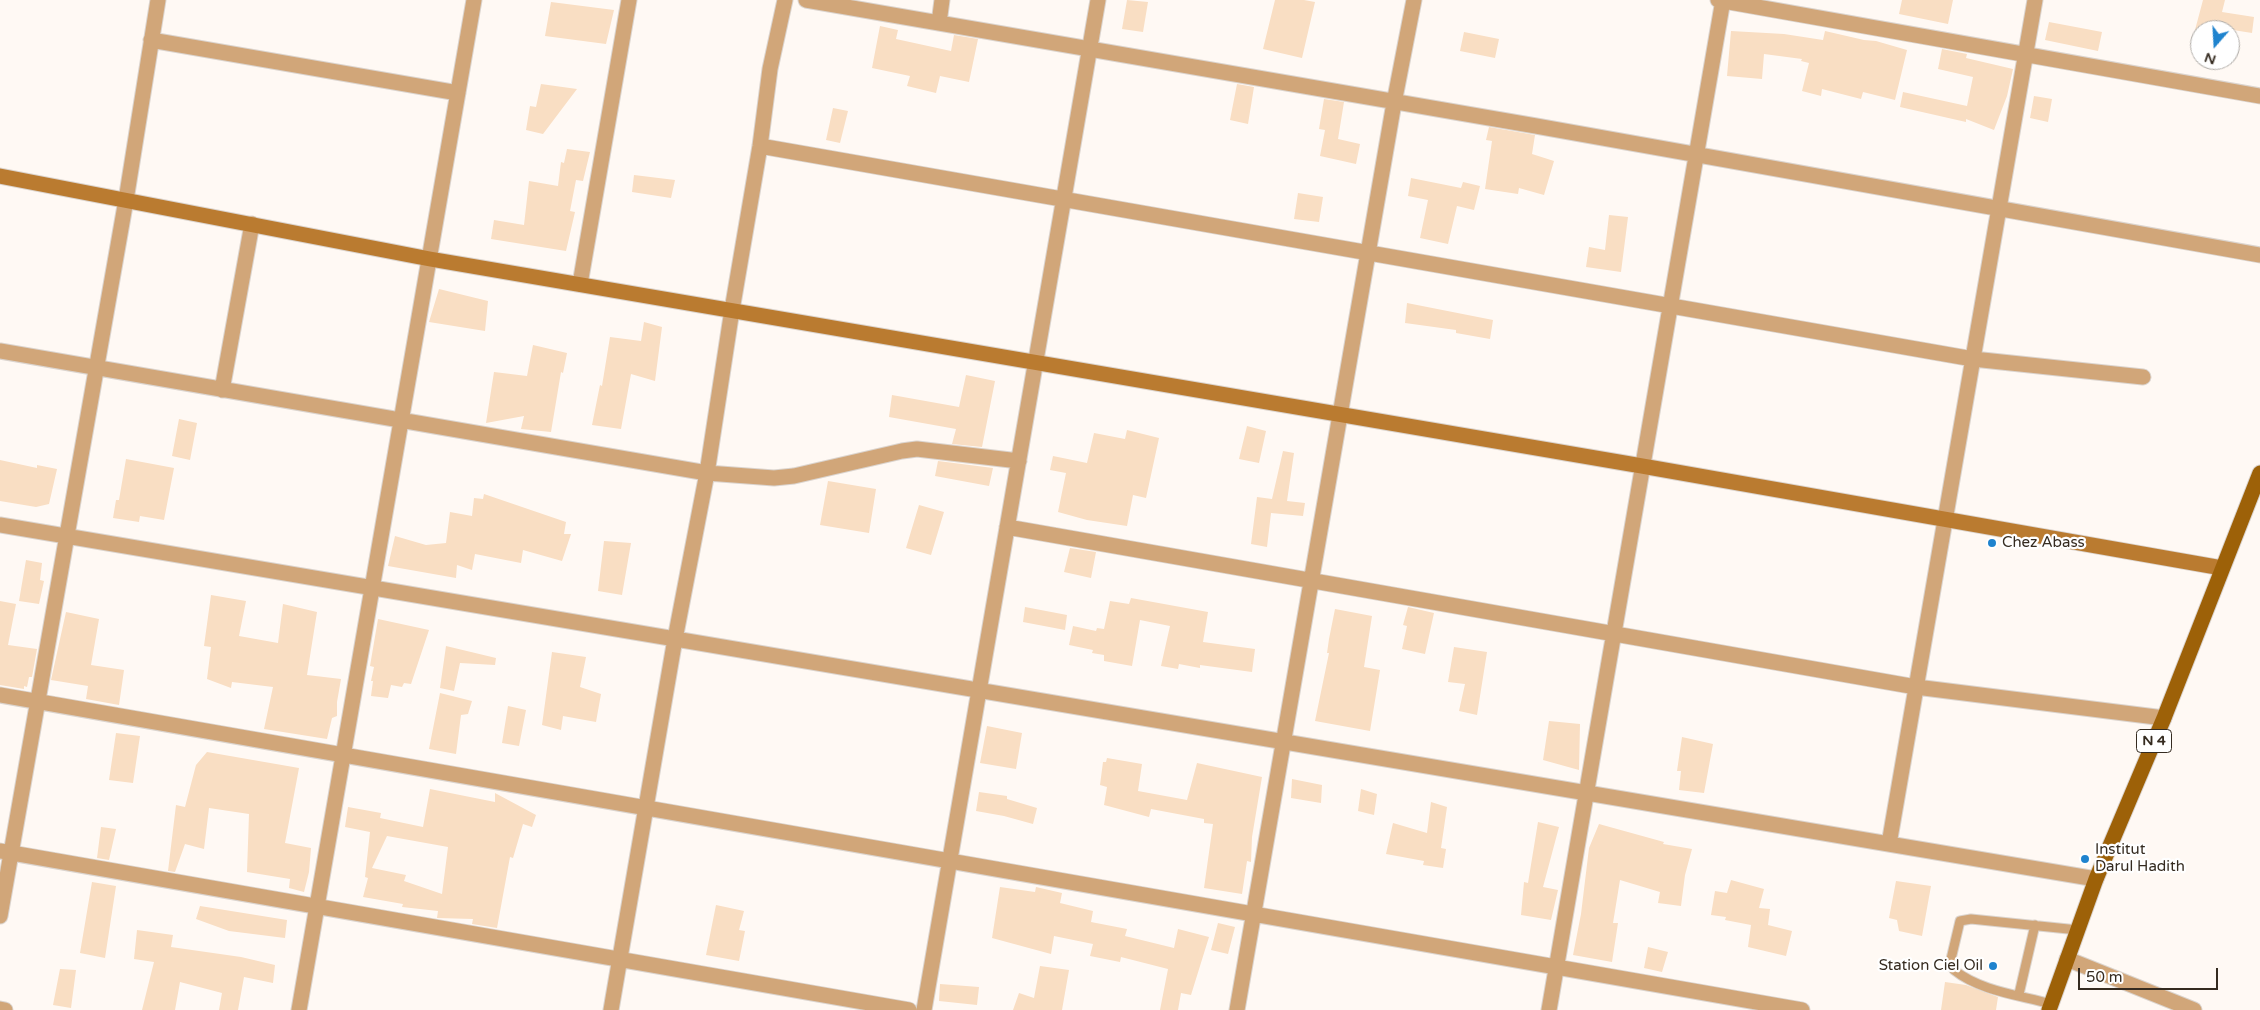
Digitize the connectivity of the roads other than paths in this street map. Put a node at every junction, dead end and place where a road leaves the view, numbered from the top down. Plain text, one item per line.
1 (158, 0) edge
2 (474, 0) edge
3 (629, 0) edge
4 (785, 0) edge
5 (806, 0) edge
6 (942, 0) edge
7 (1098, 0) edge
8 (1414, 0) edge
9 (1721, 0) edge
10 (2035, 0) edge
11 (939, 23) junction
12 (151, 40) junction
13 (1090, 50) junction
14 (2026, 54) junction
15 (458, 94) junction
16 (2260, 96) edge
17 (1394, 103) junction
18 (760, 146) junction
19 (1696, 156) junction
20 (0, 176) edge
21 (126, 200) junction
22 (1064, 200) junction
23 (1999, 209) junction
24 (252, 224) junction
25 (1368, 253) junction
26 (2260, 254) edge
27 (430, 259) junction
28 (580, 284) junction
29 (1670, 306) junction
30 (732, 310) junction
31 (0, 351) edge
32 (1973, 359) junction
33 (1036, 362) junction
34 (95, 368) junction
35 (2143, 377) dead end
36 (222, 390) junction
37 (1340, 414) junction
38 (401, 421) junction
39 (1019, 461) junction
40 (1642, 466) junction
41 (707, 473) junction
42 (2260, 473) edge
43 (1945, 521) junction
44 (0, 525) edge
45 (1007, 527) junction
46 (66, 536) junction
47 (2222, 568) junction
48 (1311, 581) junction
49 (372, 588) junction
50 (1614, 634) junction
51 (675, 639) junction
52 (1916, 687) junction
53 (979, 691) junction
54 (0, 695) edge
55 (37, 702) junction
56 (2164, 718) junction
57 (1283, 742) junction
58 (343, 755) junction
59 (1586, 793) junction
60 (646, 807) junction
61 (1889, 844) junction
62 (5, 852) edge
63 (950, 860) junction
64 (2096, 880) junction
65 (317, 906) junction
66 (1254, 913) junction
67 (0, 916) edge
68 (2035, 926) junction
69 (2078, 930) junction
70 (2067, 959) junction
71 (620, 960) junction
72 (1556, 965) junction
73 (2019, 994) junction
74 (2050, 1007) edge
75 (0, 1009) edge
76 (5, 1010) edge
77 (299, 1010) edge
78 (611, 1010) edge
79 (909, 1010) edge
80 (924, 1010) edge
81 (1237, 1010) edge
82 (1548, 1010) edge
83 (1802, 1010) edge
84 (2194, 1010) edge

1 - 12 street
2 - 15 street
3 - 28 street
4 - 18 street
5 - 11 street
6 - 11 street
7 - 13 street
8 - 17 street
9 - 14 street
9 - 19 street
10 - 14 street
11 - 13 street
12 - 15 street
12 - 21 street
13 - 17 street
13 - 22 street
14 - 16 street
14 - 23 street
15 - 27 street
17 - 19 street
17 - 25 street
18 - 22 street
18 - 30 street
19 - 23 street
19 - 29 street
20 - 21 street
21 - 24 street
21 - 34 street
22 - 25 street
22 - 33 street
23 - 26 street
23 - 32 street
24 - 27 street
24 - 36 street
25 - 29 street
25 - 37 street
27 - 28 street
27 - 38 street
28 - 30 street
29 - 32 street
29 - 40 street
30 - 33 street
30 - 41 street
31 - 34 street
32 - 35 street
32 - 43 street
33 - 37 street
33 - 39 street
34 - 36 street
34 - 46 street
36 - 38 street
37 - 40 street
37 - 48 street
38 - 41 street
38 - 49 street
39 - 41 street
39 - 45 street
40 - 43 street
40 - 50 street
41 - 51 street
42 - 47 main road, N 4
43 - 47 street
43 - 52 street
44 - 46 street
45 - 48 street
45 - 53 street
46 - 49 street
46 - 55 street
47 - 56 main road, N 4
48 - 50 street
48 - 57 street
49 - 51 street
49 - 58 street
50 - 52 street
50 - 59 street
51 - 53 street
51 - 60 street
52 - 56 street
52 - 61 street
53 - 57 street
53 - 63 street
54 - 55 street
55 - 58 street
55 - 62 street
56 - 64 main road, N 4
57 - 59 street
57 - 66 street
58 - 60 street
58 - 65 street
59 - 61 street
59 - 72 street
60 - 63 street
60 - 71 street
61 - 64 street
62 - 65 street
62 - 67 street
63 - 66 street
63 - 80 street
64 - 69 main road, N 4
65 - 71 street
65 - 77 street
66 - 72 street
66 - 81 street
68 - 69 lane
68 - 73 lane
68 - 73 lane
69 - 70 main road, N 4
70 - 74 main road, N 4
70 - 84 street
71 - 78 street
71 - 79 street
72 - 82 street
72 - 83 street
73 - 74 lane
75 - 76 street

